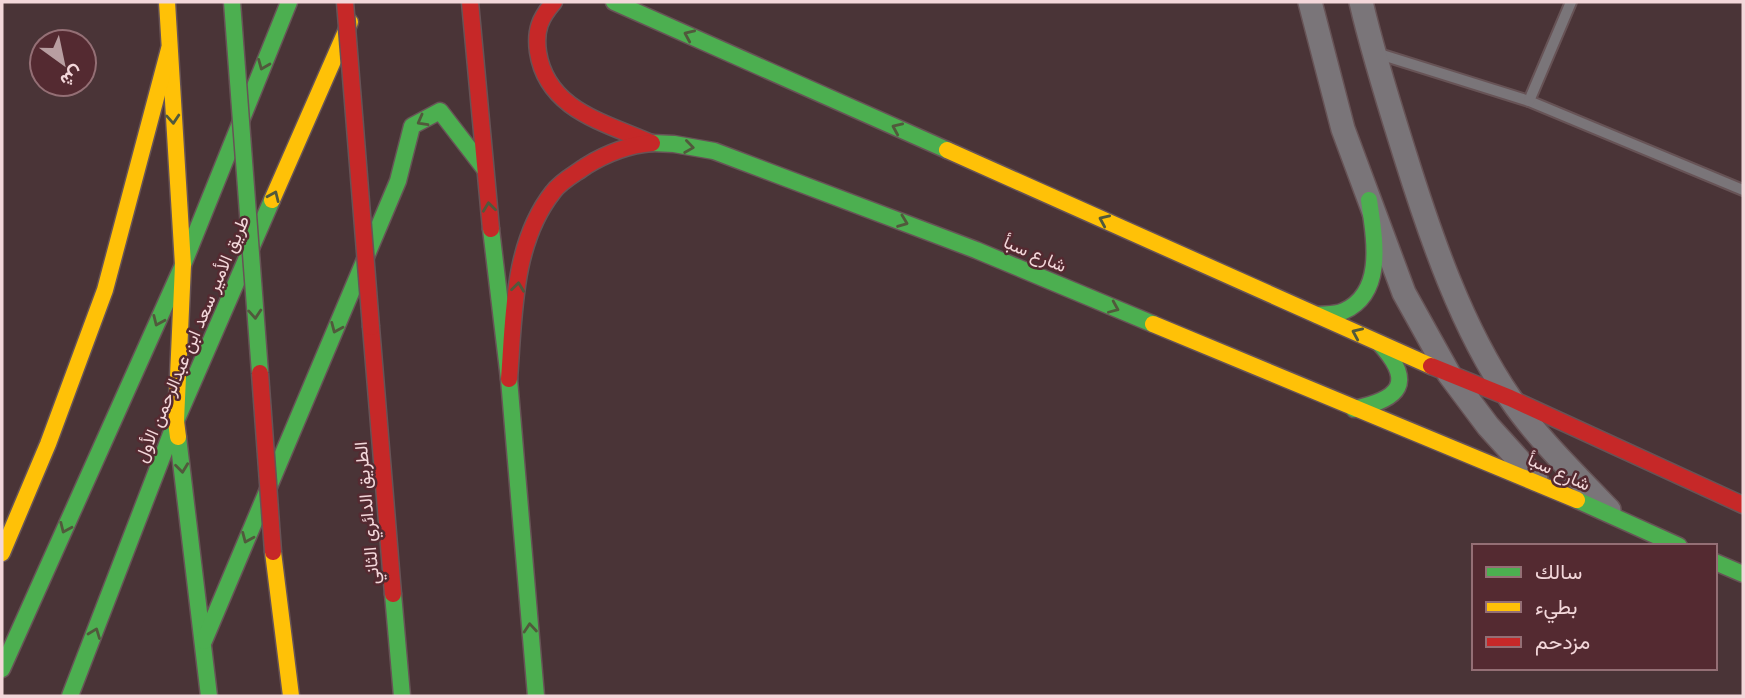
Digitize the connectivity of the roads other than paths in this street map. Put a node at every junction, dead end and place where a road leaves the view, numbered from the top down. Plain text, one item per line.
1 (167, 2) edge
2 (232, 2) edge
3 (289, 2) edge
4 (345, 2) edge
5 (359, 2) edge
6 (470, 2) edge
7 (554, 2) edge
8 (614, 2) edge
9 (1310, 2) edge
10 (1361, 2) edge
11 (1571, 2) edge
12 (169, 50) junction
13 (1372, 52) junction
14 (1529, 101) junction
15 (651, 143) junction
16 (484, 168) junction
17 (1743, 190) edge
18 (1369, 200) junction
19 (183, 265) junction
20 (1317, 315) junction
21 (1380, 344) junction
22 (1449, 374) junction
23 (509, 379) junction
24 (1510, 398) junction
25 (1354, 409) junction
26 (176, 421) junction
27 (1539, 482) junction
28 (1743, 505) edge
29 (1617, 519) junction
30 (1674, 544) edge
31 (2, 553) edge
32 (1717, 563) edge
33 (1743, 574) edge
34 (203, 643) junction
35 (2, 669) edge
36 (70, 696) edge
37 (209, 696) edge
38 (291, 696) edge
39 (402, 696) edge
40 (536, 696) edge

1 - 12 main road
2 -> 38 main road, bridge
3 -> 19 main road
4 - 39 main road, الطريق الدائري الثاني, bridge
26 -> 5 main road, طريق الأمير سعد ابن عبدالرحمن الأول
6 - 16 main road
7 - 15 main road
20 -> 8 main road
9 - 18 street
10 - 13 street
11 - 14 lane
12 -> 19 main road
12 - 31 main road
13 - 14 lane
13 - 24 street
14 - 17 lane
23 -> 15 main road, شارع سبأ
15 -> 25 main road, شارع سبأ
23 -> 16 main road
16 -> 34 main road
18 - 20 main road
18 - 22 street
19 - 26 main road
19 -> 35 main road
21 -> 20 main road
21 - 22 main road
21 - 25 main road
22 - 24 main road
22 - 27 street
40 -> 23 main road
24 - 28 main road
24 - 29 street
25 - 27 main road, شارع سبأ
26 -> 34 main road
36 -> 26 main road, طريق الأمير سعد ابن عبدالرحمن الأول
27 - 29 main road, شارع سبأ
29 - 30 main road, شارع سبأ
32 - 33 main road
34 - 37 main road

